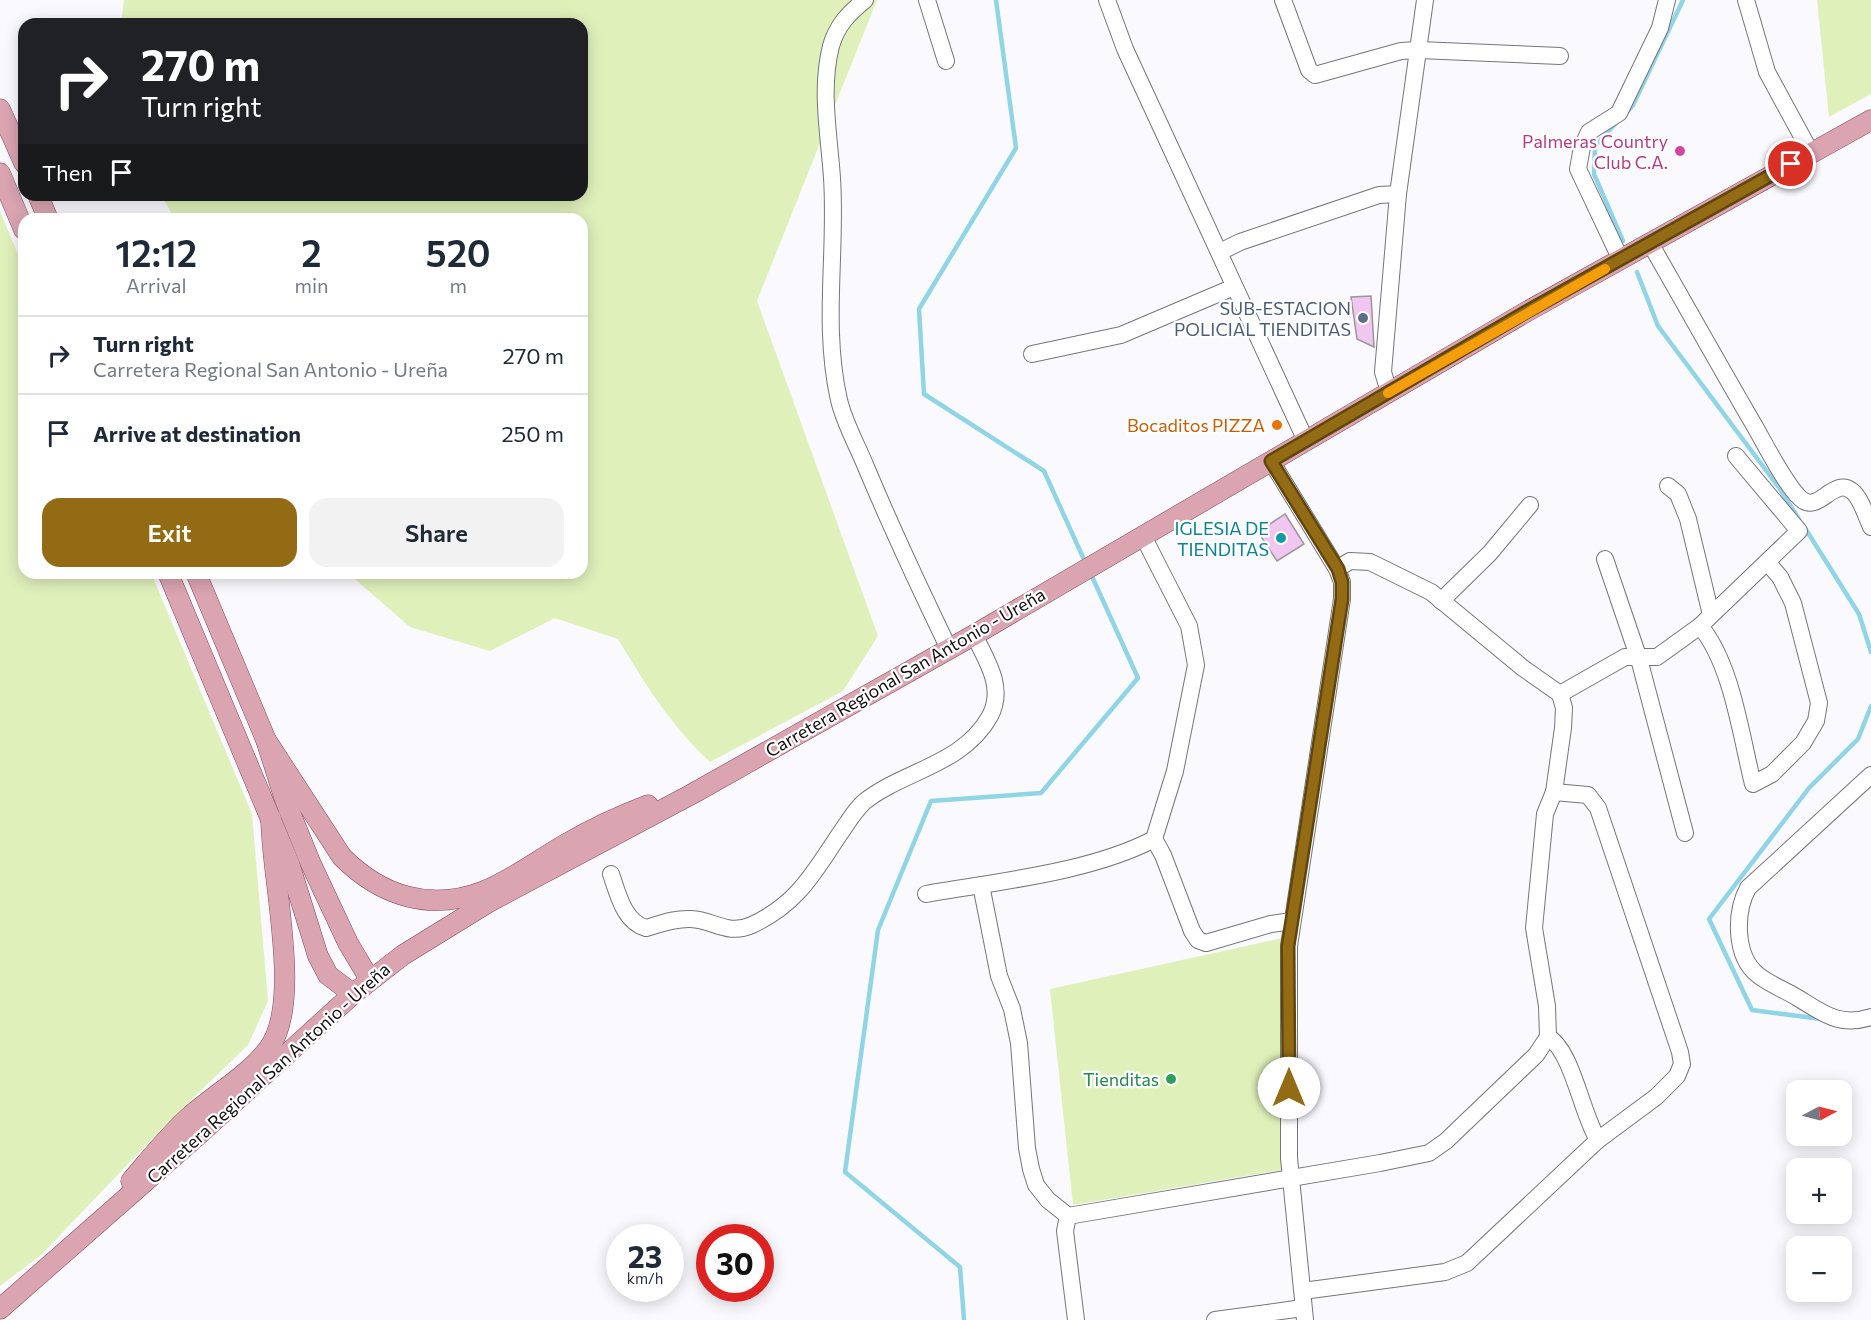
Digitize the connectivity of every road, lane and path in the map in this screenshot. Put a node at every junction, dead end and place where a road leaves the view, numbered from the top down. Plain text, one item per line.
1 (865, 0) edge
2 (927, 0) edge
3 (1107, 0) edge
4 (1283, 0) edge
5 (1425, 0) edge
6 (1667, 0) edge
7 (1746, 0) edge
8 (1419, 50) junction
9 (1560, 56) dead end
10 (946, 61) dead end
11 (0, 109) edge
12 (1871, 120) edge
13 (18, 150) edge
14 (1811, 153) junction
15 (0, 173) edge
16 (1398, 194) junction
17 (18, 216) edge
18 (1650, 243) junction
19 (1220, 252) junction
20 (1621, 260) junction
21 (1234, 287) junction
22 (1032, 354) dead end
23 (1389, 392) junction
24 (1306, 441) junction
25 (1737, 456) dead end
26 (1271, 461) junction
27 (1668, 486) dead end
28 (1530, 505) dead end
29 (1871, 527) edge
30 (1143, 536) junction
31 (1605, 559) dead end
32 (1767, 562) junction
33 (1338, 569) junction
34 (171, 579) edge
35 (199, 579) edge
36 (1441, 601) junction
37 (1706, 621) junction
38 (974, 635) junction
39 (949, 649) junction
40 (1639, 658) junction
41 (1560, 694) junction
42 (266, 740) junction
43 (1871, 775) edge
44 (1554, 792) junction
45 (692, 794) junction
46 (271, 818) junction
47 (1685, 833) dead end
48 (1154, 839) junction
49 (611, 874) dead end
50 (981, 885) junction
51 (926, 894) dead end
52 (1292, 921) junction
53 (370, 980) junction
54 (353, 994) junction
55 (1871, 1017) edge
56 (1548, 1037) junction
57 (1599, 1140) junction
58 (1290, 1178) junction
59 (1068, 1216) junction
60 (74, 1246) junction
61 (1304, 1306) edge
62 (0, 1309) edge
63 (1076, 1320) edge
64 (1215, 1320) edge

1 - 39 street
2 - 10 street
3 - 19 street
4 - 8 street
5 - 8 street
6 - 20 street
7 - 14 street
8 - 9 street
8 - 16 street
11 - 13 main road
12 - 14 main road, Carretera Regional San Antonio - Ureña
14 - 18 main road, Carretera Regional San Antonio - Ureña
15 - 17 main road
16 - 19 street
16 - 23 street
18 - 20 main road, Carretera Regional San Antonio - Ureña
18 - 29 street
19 - 21 street
20 - 23 main road, Carretera Regional San Antonio - Ureña
21 - 22 street
21 - 24 street
23 - 24 main road, Carretera Regional San Antonio - Ureña
24 - 26 main road, Carretera Regional San Antonio - Ureña
25 - 32 street
26 - 30 main road, Carretera Regional San Antonio - Ureña
26 - 33 street
27 - 37 street
28 - 36 street
30 - 38 main road, Carretera Regional San Antonio - Ureña
30 - 48 street
31 - 40 street
32 - 37 street
32 - 37 street
33 - 36 street
33 - 52 street
34 - 46 main road
35 - 42 main road
36 - 41 street
37 - 40 street
38 - 39 main road, Carretera Regional San Antonio - Ureña
38 - 49 street
39 - 45 main road, Carretera Regional San Antonio - Ureña
40 - 41 street
40 - 47 street
41 - 44 street
42 - 45 main road
42 - 53 main road
43 - 55 street
44 - 56 street
44 - 57 street
45 - 53 main road, Carretera Regional San Antonio - Ureña
46 - 54 main road
46 - 60 main road
48 - 50 street
48 - 52 street
50 - 51 street
50 - 59 street
52 - 58 street
53 - 54 main road, Carretera Regional San Antonio - Ureña
54 - 60 main road, Carretera Regional San Antonio - Ureña
56 - 57 street
56 - 58 street
57 - 61 street
58 - 59 street
58 - 61 street
59 - 63 street
60 - 62 main road, Carretera Regional San Antonio - Ureña
61 - 64 street

